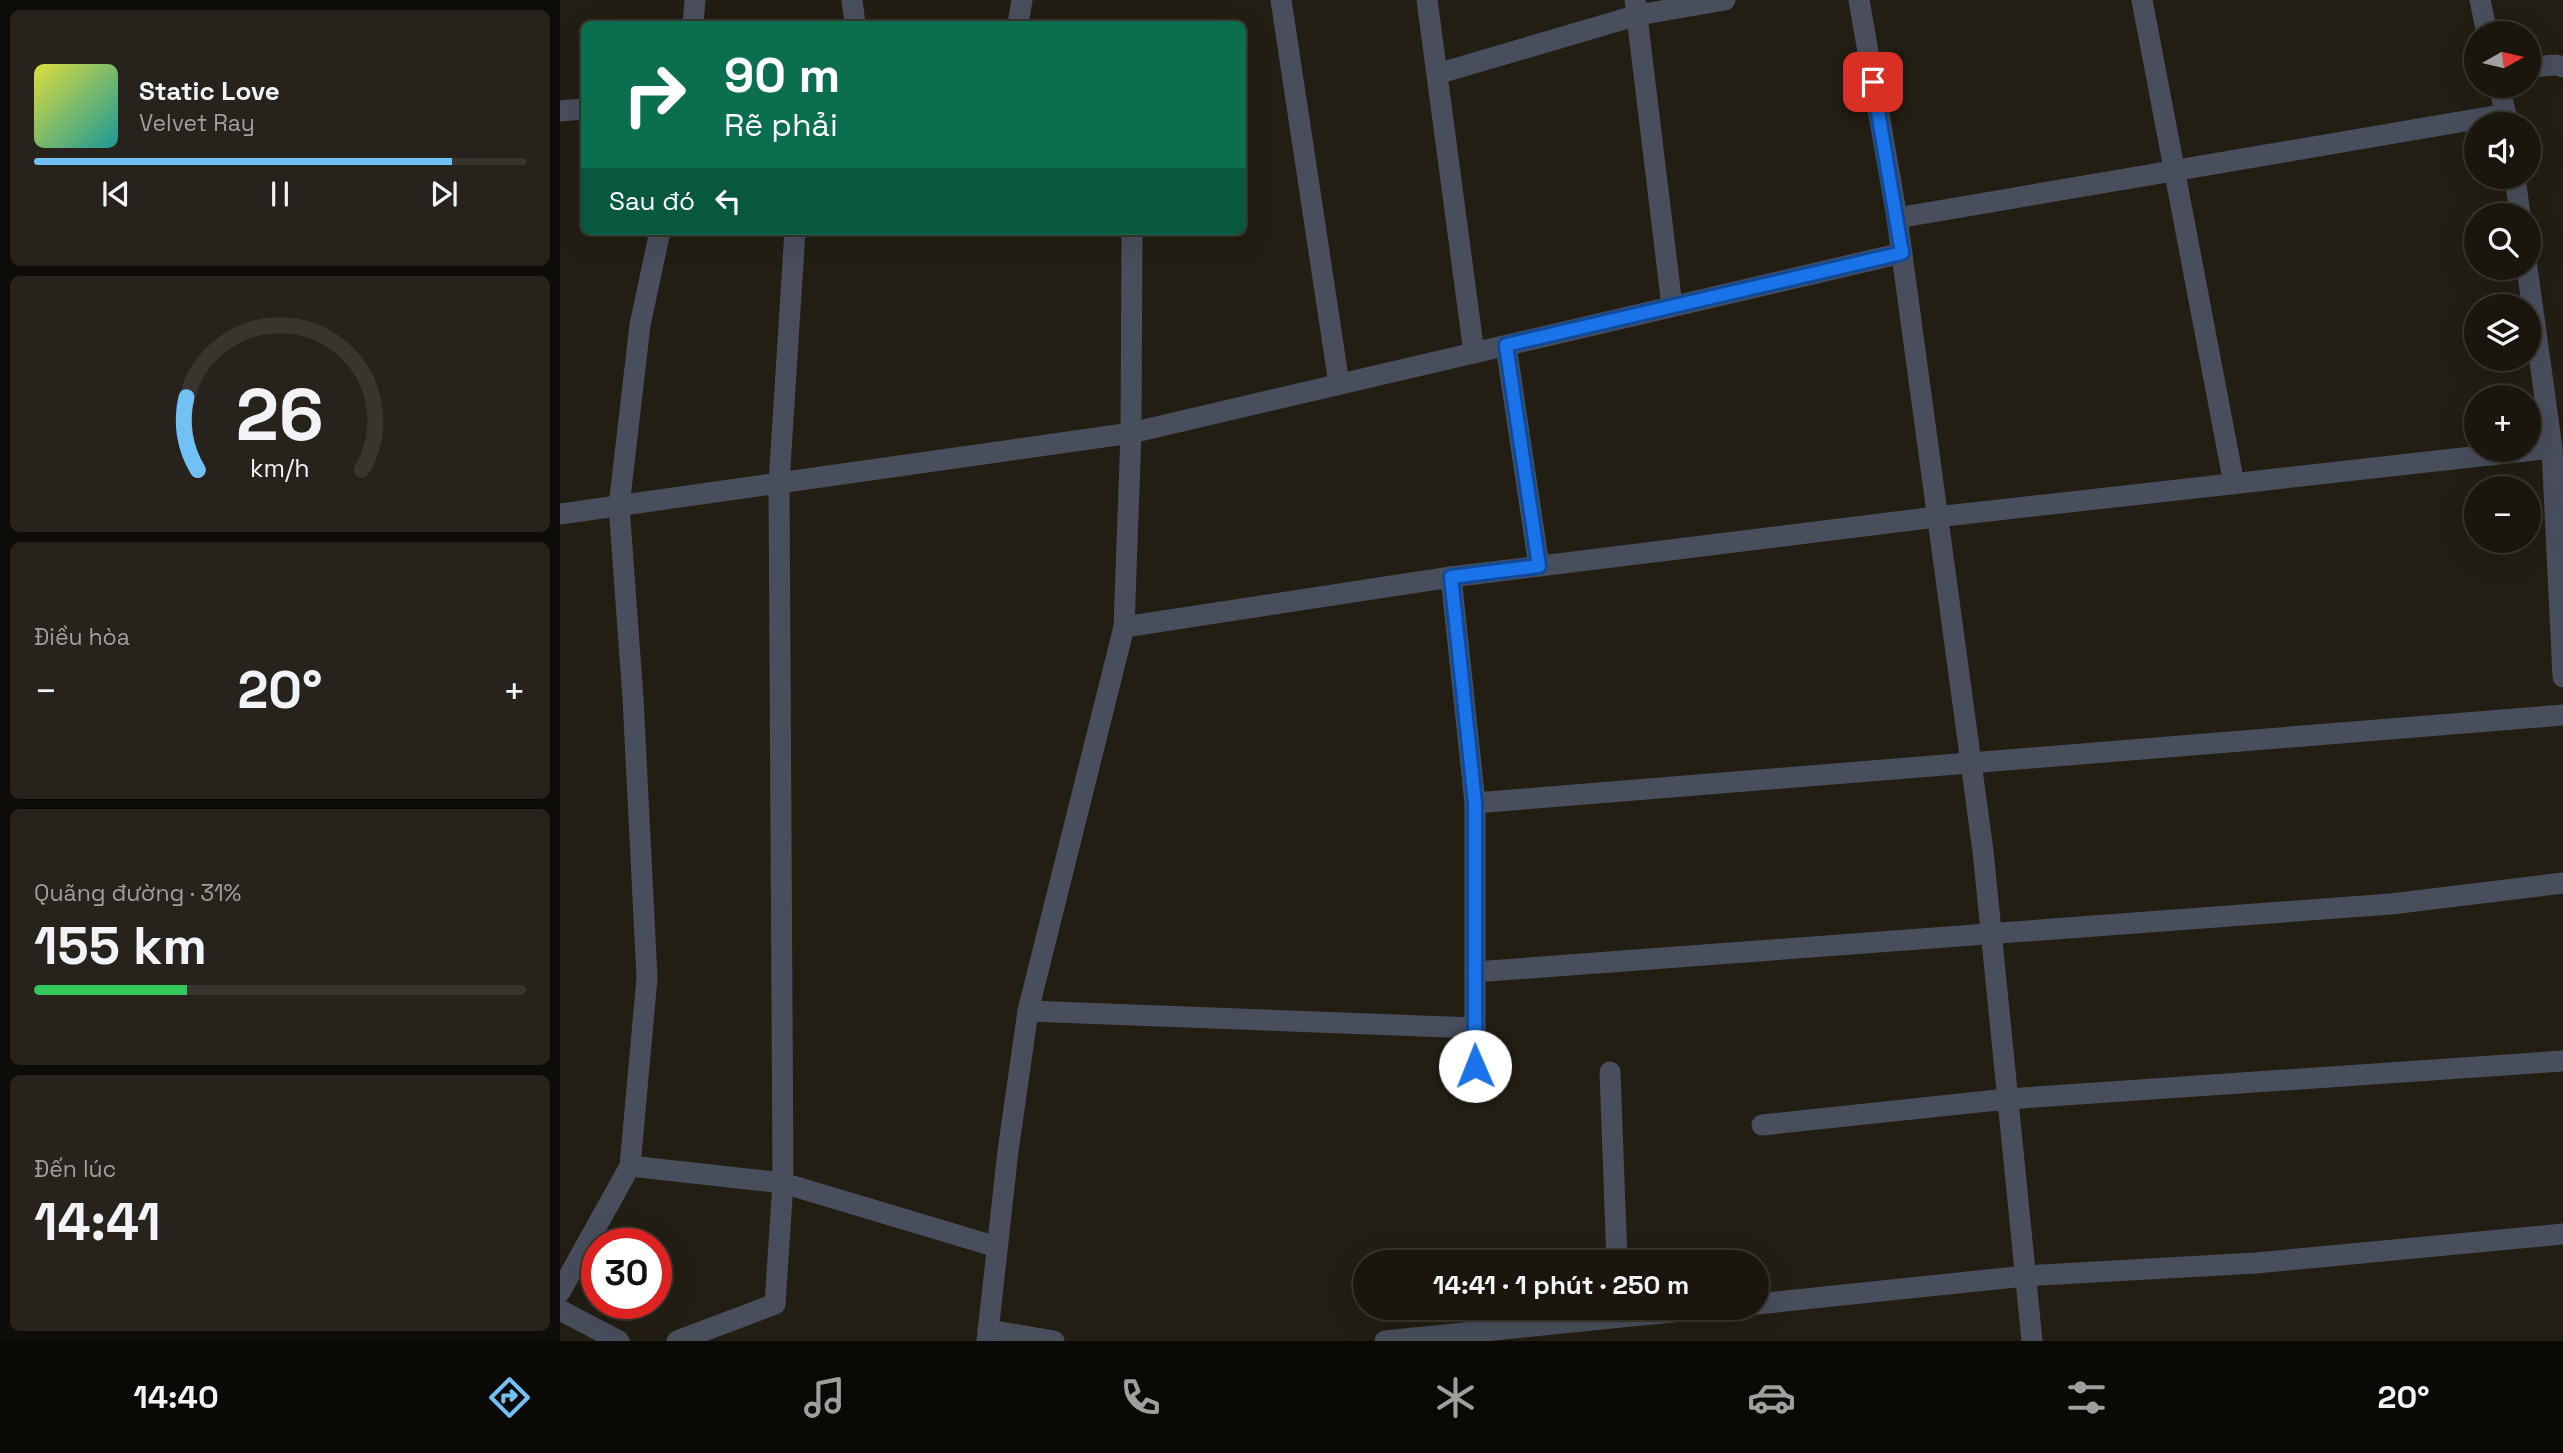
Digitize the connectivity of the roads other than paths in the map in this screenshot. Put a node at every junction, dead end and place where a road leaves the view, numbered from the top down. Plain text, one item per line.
1 (695, 0) edge
2 (852, 0) edge
3 (1022, 0) edge
4 (1281, 0) edge
5 (1427, 0) edge
6 (1724, 0) edge
7 (1859, 0) edge
8 (2142, 0) edge
9 (2480, 0) edge
10 (1637, 7) edge
11 (693, 21) edge
12 (855, 21) edge
13 (1018, 21) edge
14 (2484, 21) edge
15 (2541, 66) edge
16 (2563, 67) edge
17 (1437, 74) junction
18 (581, 109) edge
19 (560, 111) edge
20 (2464, 126) edge
21 (2176, 171) junction
22 (1897, 218) junction
23 (659, 235) edge
24 (794, 235) edge
25 (1132, 235) edge
26 (1902, 253) junction
27 (2529, 280) edge
28 (1672, 306) junction
29 (1506, 345) junction
30 (1474, 353) junction
31 (1339, 384) junction
32 (1131, 433) junction
33 (2556, 459) edge
34 (779, 483) junction
35 (2234, 484) junction
36 (619, 506) junction
37 (560, 514) edge
38 (1936, 517) junction
39 (1539, 566) junction
40 (1451, 577) junction
41 (1124, 627) junction
42 (2563, 677) edge
43 (2563, 715) edge
44 (1970, 763) junction
45 (1475, 803) junction
46 (2563, 883) edge
47 (1990, 934) junction
48 (1475, 972) junction
49 (1028, 1011) junction
50 (1475, 1028) junction
51 (2563, 1061) edge
52 (1610, 1072) dead end
53 (1475, 1085) dead end
54 (2007, 1099) junction
55 (1762, 1125) dead end
56 (630, 1166) junction
57 (783, 1183) junction
58 (2563, 1234) edge
59 (997, 1247) junction
60 (1617, 1250) edge
61 (2025, 1276) junction
62 (560, 1292) edge
63 (1769, 1303) edge
64 (560, 1310) edge
65 (1554, 1320) edge
66 (988, 1336) edge
67 (619, 1341) edge
68 (677, 1341) edge
69 (1054, 1341) edge
70 (1385, 1341) edge
71 (2032, 1341) edge

1 - 11 street
2 - 12 street
3 - 13 street
4 - 31 street
5 - 17 street
6 - 10 street
7 - 22 street
8 - 21 street
9 - 14 street
10 - 17 street
10 - 28 street
15 - 16 street
17 - 30 street
18 - 19 street
20 - 21 street
21 - 22 street
21 - 35 street
22 - 26 street
23 - 36 street
24 - 34 street
25 - 32 street
26 - 28 street
26 - 38 street
27 - 33 street
28 - 29 street
29 - 30 street
29 - 39 street
30 - 31 street
31 - 32 street
32 - 34 street
32 - 41 street
33 - 35 street
33 - 42 street
34 - 36 street
34 - 57 street
35 - 38 street
36 - 37 street
36 - 56 street
38 - 39 street
38 - 44 street
39 - 40 street
40 - 41 street
40 - 45 street
41 - 49 street
43 - 44 street
44 - 45 street
44 - 47 street
45 - 48 street
46 - 47 street
47 - 48 street
47 - 54 street
48 - 50 street
49 - 50 street
49 - 59 street
50 - 53 street
51 - 54 street
52 - 60 street
54 - 55 street
54 - 61 street
56 - 57 street
56 - 62 street
57 - 59 street
57 - 68 street
58 - 61 street
59 - 66 street
61 - 63 street
61 - 71 street
64 - 67 street
65 - 70 street
66 - 69 street

